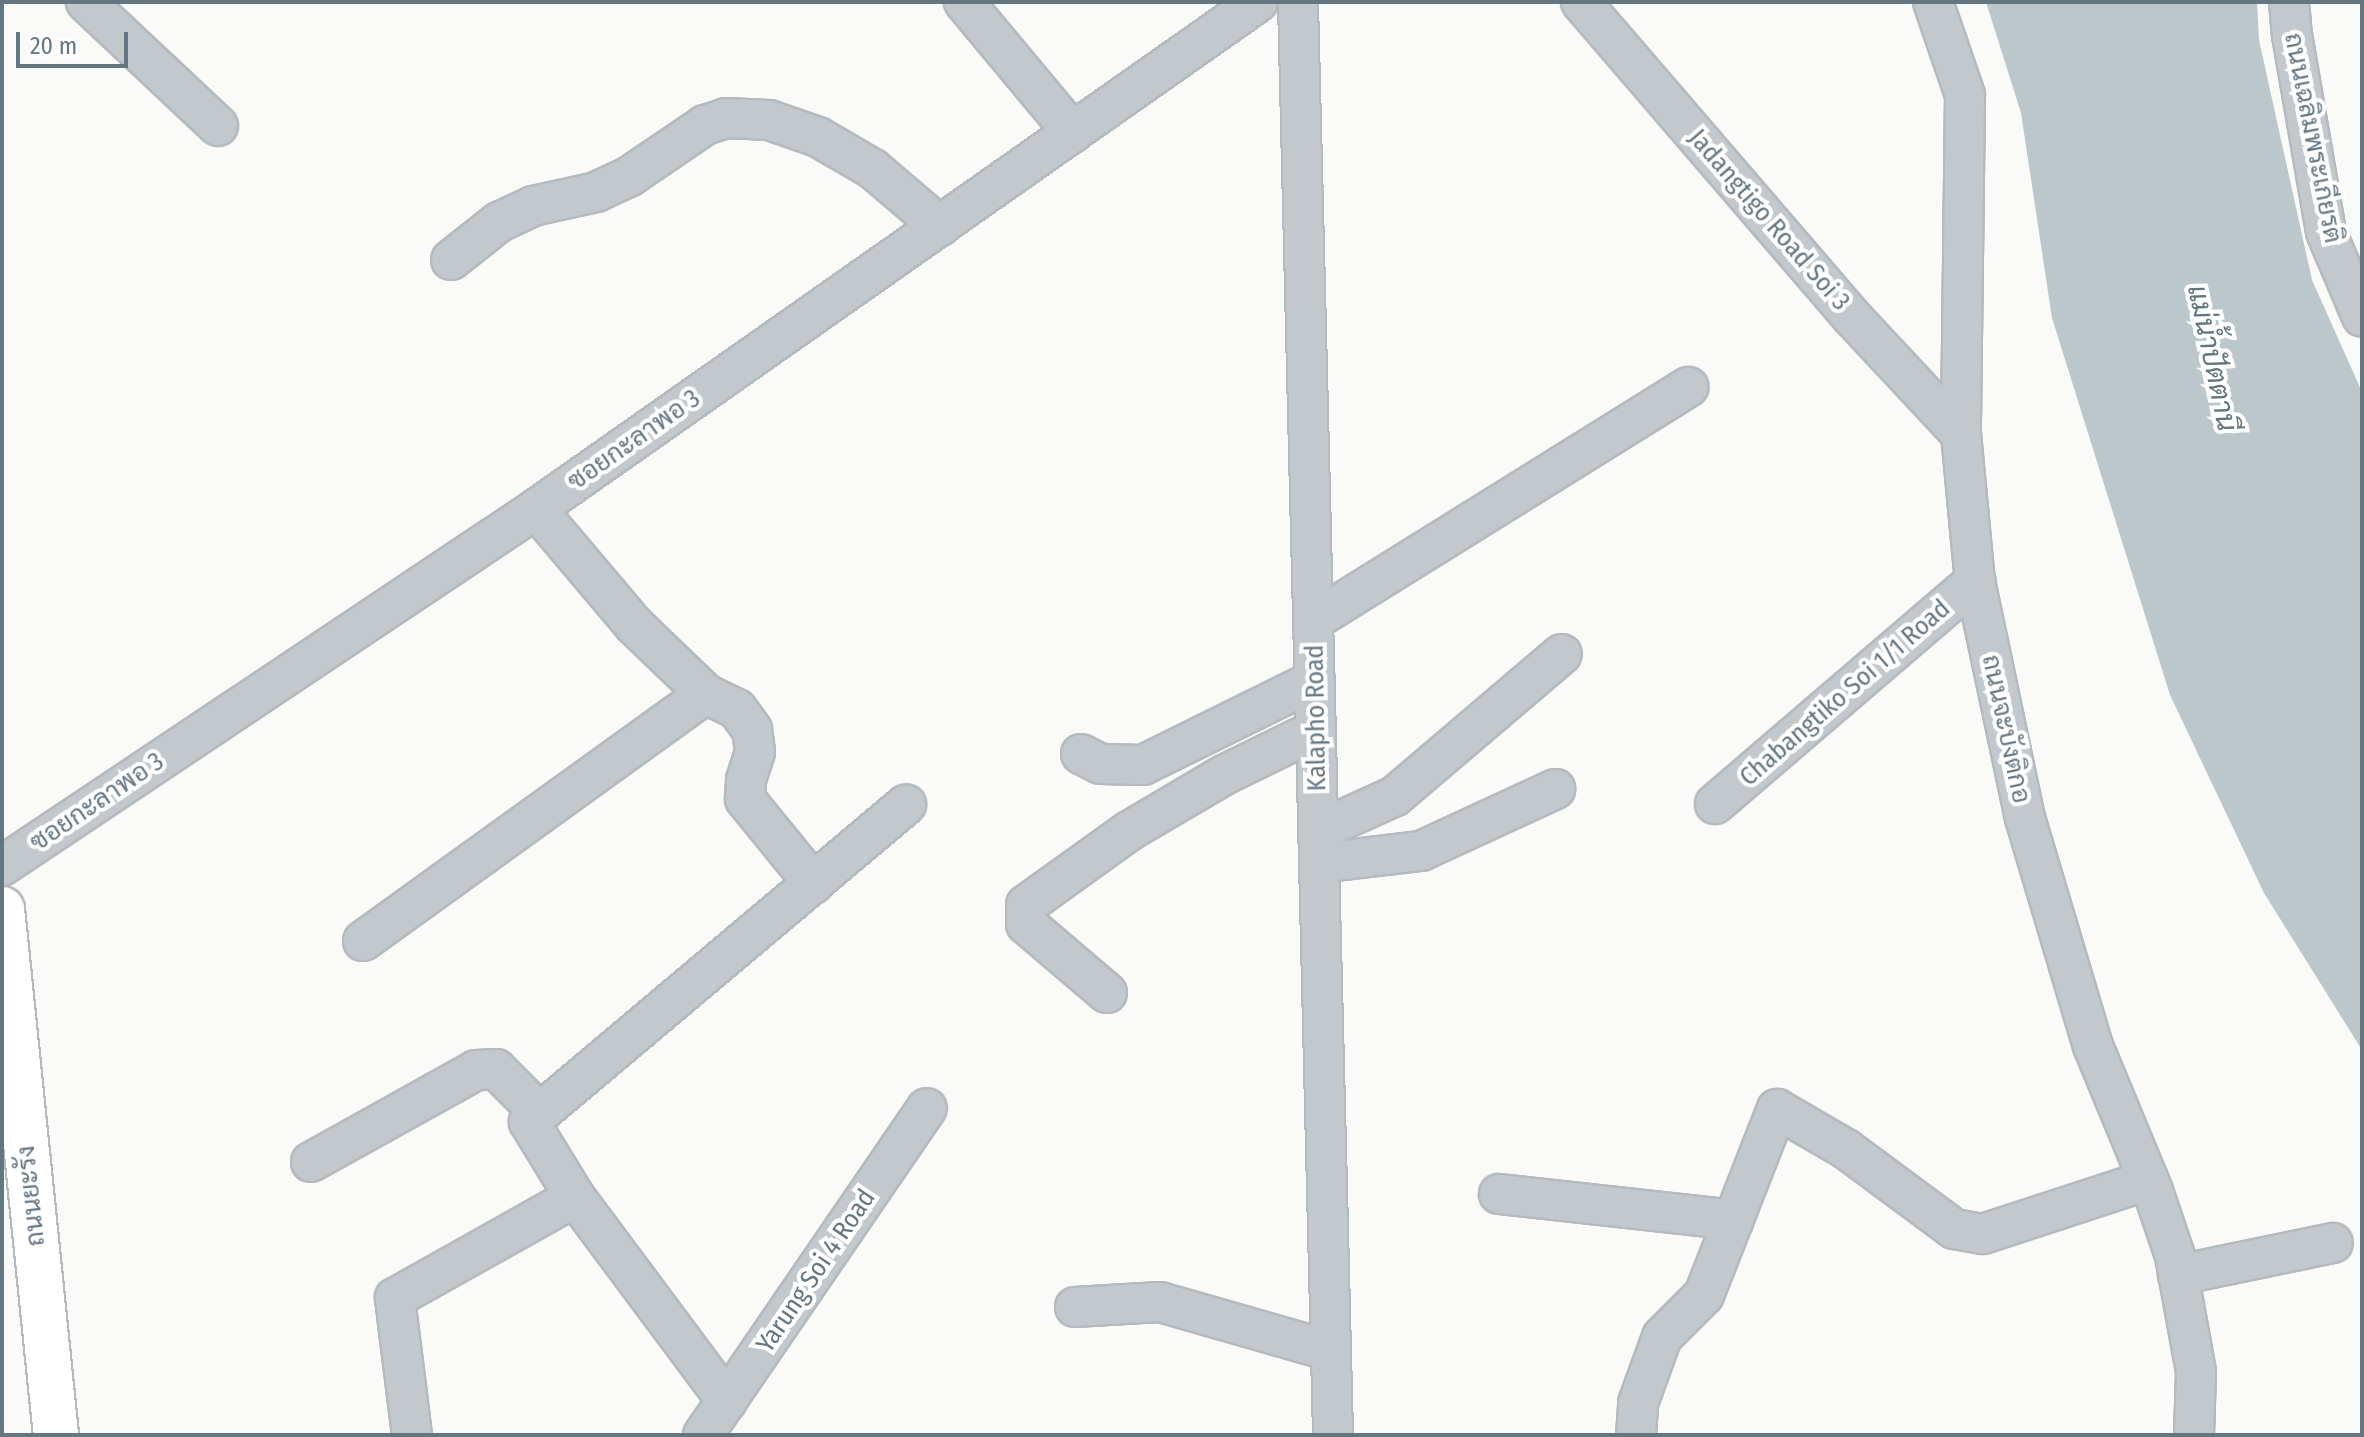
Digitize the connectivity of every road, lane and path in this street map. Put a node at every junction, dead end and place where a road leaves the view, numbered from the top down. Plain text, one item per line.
1 (86, 2) edge
2 (964, 2) edge
3 (1258, 2) edge
4 (1298, 2) edge
5 (1581, 2) edge
6 (1933, 2) edge
7 (2289, 2) edge
8 (218, 126) dead end
9 (1073, 133) junction
10 (940, 226) junction
11 (451, 260) dead end
12 (2362, 317) edge
13 (1688, 387) dead end
14 (1961, 434) junction
15 (536, 509) junction
16 (1975, 581) junction
17 (1314, 620) junction
18 (1562, 654) dead end
19 (1315, 680) junction
20 (706, 694) junction
21 (1316, 730) junction
22 (1081, 754) dead end
23 (1555, 789) dead end
24 (1715, 804) dead end
25 (906, 805) dead end
26 (1319, 847) junction
27 (2, 866) edge
28 (814, 884) junction
29 (2, 909) edge
30 (363, 941) dead end
31 (1107, 993) dead end
32 (927, 1108) dead end
33 (540, 1113) junction
34 (311, 1162) dead end
35 (2148, 1180) junction
36 (1499, 1194) dead end
37 (575, 1197) junction
38 (1734, 1220) junction
39 (2333, 1243) dead end
40 (2178, 1275) junction
41 (1075, 1307) dead end
42 (1331, 1351) junction
43 (727, 1401) junction
44 (56, 1435) edge
45 (412, 1435) edge
46 (703, 1435) edge
47 (1333, 1435) edge
48 (1636, 1435) edge
49 (2194, 1435) edge

1 - 8 street
2 - 9 street
3 - 9 street, ซอยกะลาพอ 3
4 - 17 street, Kalapho Road
5 - 14 street, Jadangtigo Road Soi 3
6 - 14 street, ถนนจะบังติกอ
7 - 12 street, ถนนเฉลิมพระเกียรติ
9 - 10 street, ซอยกะลาพอ 3
10 - 11 street
10 - 15 street, ซอยกะลาพอ 3
13 - 17 street
14 - 16 street, ถนนจะบังติกอ
15 - 20 street
15 - 27 street, ซอยกะลาพอ 3
16 - 24 street, Chabangtiko Soi 1/1 Road
16 - 35 street, ถนนจะบังติกอ
17 - 19 street, Kalapho Road
18 - 26 street
19 - 21 street, Kalapho Road
19 - 22 street
20 - 28 street
20 - 30 street
21 - 26 street, Kalapho Road
21 - 31 street
23 - 26 street
25 - 28 street
26 - 42 street, Kalapho Road
28 - 33 street
29 - 44 main road, ถนนยะรัง
32 - 43 street, Yarung Soi 4 Road
33 - 34 street
33 - 37 street
35 - 38 street
35 - 40 street, ถนนจะบังติกอ
36 - 38 street
37 - 43 street
37 - 45 street
38 - 48 street
39 - 40 street
40 - 49 street, ถนนจะบังติกอ
41 - 42 street
42 - 47 street, Kalapho Road
43 - 46 street, Yarung Soi 4 Road

